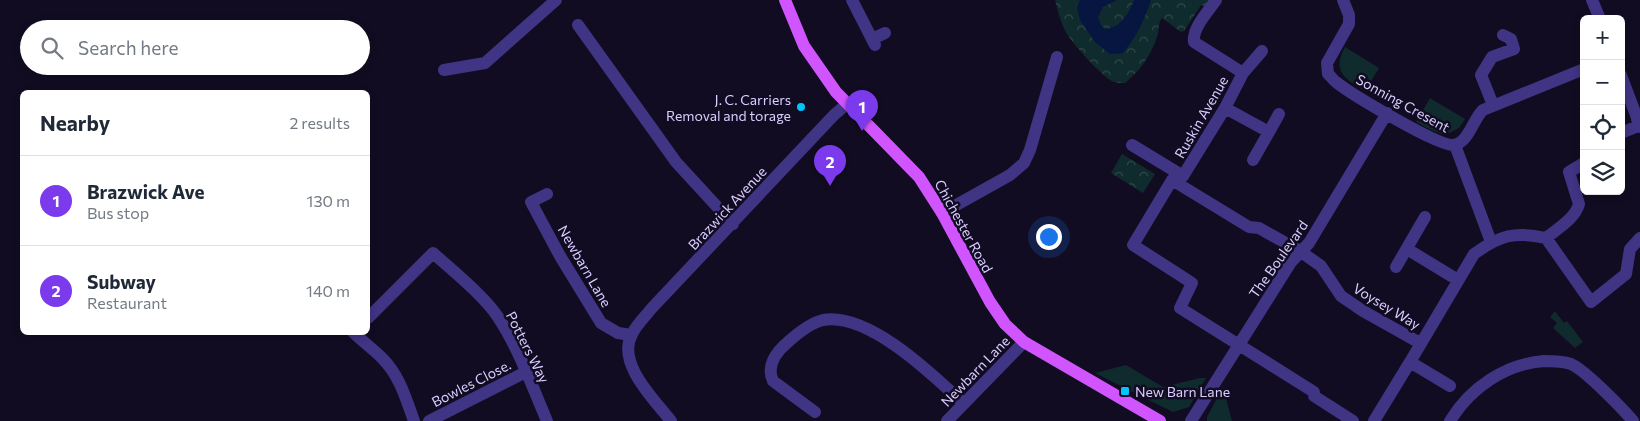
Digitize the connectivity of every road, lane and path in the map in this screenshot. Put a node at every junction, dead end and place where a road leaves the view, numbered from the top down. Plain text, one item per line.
1 (556, 0) edge
2 (785, 0) edge
3 (852, 0) edge
4 (1216, 0) edge
5 (1343, 0) edge
6 (1592, 0) edge
7 (1598, 15) edge
8 (578, 24) dead end
9 (885, 33) dead end
10 (1503, 35) dead end
11 (1262, 51) dead end
12 (1057, 58) dead end
13 (444, 70) dead end
14 (1580, 71) edge
15 (1243, 73) junction
16 (1625, 86) edge
17 (847, 104) junction
18 (1492, 105) junction
19 (1224, 108) junction
20 (1387, 113) junction
21 (1279, 114) dead end
22 (1639, 126) edge
23 (1625, 131) edge
24 (1269, 132) junction
25 (1132, 145) dead end
26 (1455, 145) junction
27 (1253, 160) dead end
28 (1580, 165) edge
29 (1178, 178) junction
30 (547, 194) dead end
31 (942, 213) junction
32 (1425, 217) dead end
33 (733, 224) junction
34 (1546, 238) junction
35 (1640, 238) edge
36 (1491, 242) junction
37 (1407, 249) junction
38 (1300, 251) junction
39 (1396, 267) dead end
40 (1458, 280) junction
41 (370, 316) edge
42 (356, 335) edge
43 (631, 335) junction
44 (1024, 342) junction
45 (1420, 343) junction
46 (1238, 345) junction
47 (1410, 362) junction
48 (526, 372) junction
49 (1450, 386) dead end
50 (964, 404) junction
51 (815, 412) dead end
52 (414, 421) edge
53 (428, 421) edge
54 (547, 421) edge
55 (671, 421) edge
56 (948, 421) edge
57 (1160, 421) edge
58 (1191, 421) edge
59 (1353, 421) edge
60 (1374, 421) edge
61 (1450, 421) edge
62 (1633, 421) edge

1 - 13 street
2 - 17 main road, Chichester Road
3 - 9 street
4 - 15 street, Ruskin Avenue
5 - 20 street, Sonning Cresent
6 - 7 street
8 - 33 street
10 - 18 street
11 - 15 street, Ruskin Avenue
12 - 31 street
14 - 18 street, Sonning Cresent
15 - 19 street, Ruskin Avenue
16 - 22 street
17 - 31 main road, Chichester Road
17 - 33 street, Brazwick Avenue
18 - 26 street, Sonning Cresent
19 - 24 street
19 - 29 street, Ruskin Avenue
20 - 26 street, Sonning Cresent
20 - 38 street, The Boulevard
21 - 24 street
22 - 23 street
24 - 27 street
25 - 29 street, Ruskin Avenue
26 - 36 street
28 - 34 street
29 - 38 street, Ruskin Avenue
29 - 46 street
30 - 43 street, Newbarn Lane
31 - 44 main road, Chichester Road
32 - 37 street
33 - 43 street, Brazwick Avenue
34 - 35 street
34 - 36 street
36 - 40 street
37 - 39 street
37 - 40 street
38 - 45 street, Voysey Way
38 - 46 street, The Boulevard
40 - 45 street
41 - 48 street, Potters Way
42 - 52 street
43 - 55 street
44 - 50 street, Newbarn Lane
44 - 57 main road, Chichester Road
45 - 47 street
46 - 58 street, The Boulevard
46 - 59 street
47 - 49 street
47 - 60 street
48 - 53 street, Bowles Close.
48 - 54 street, Potters Way
50 - 51 street
50 - 56 street, Newbarn Lane
61 - 62 street

